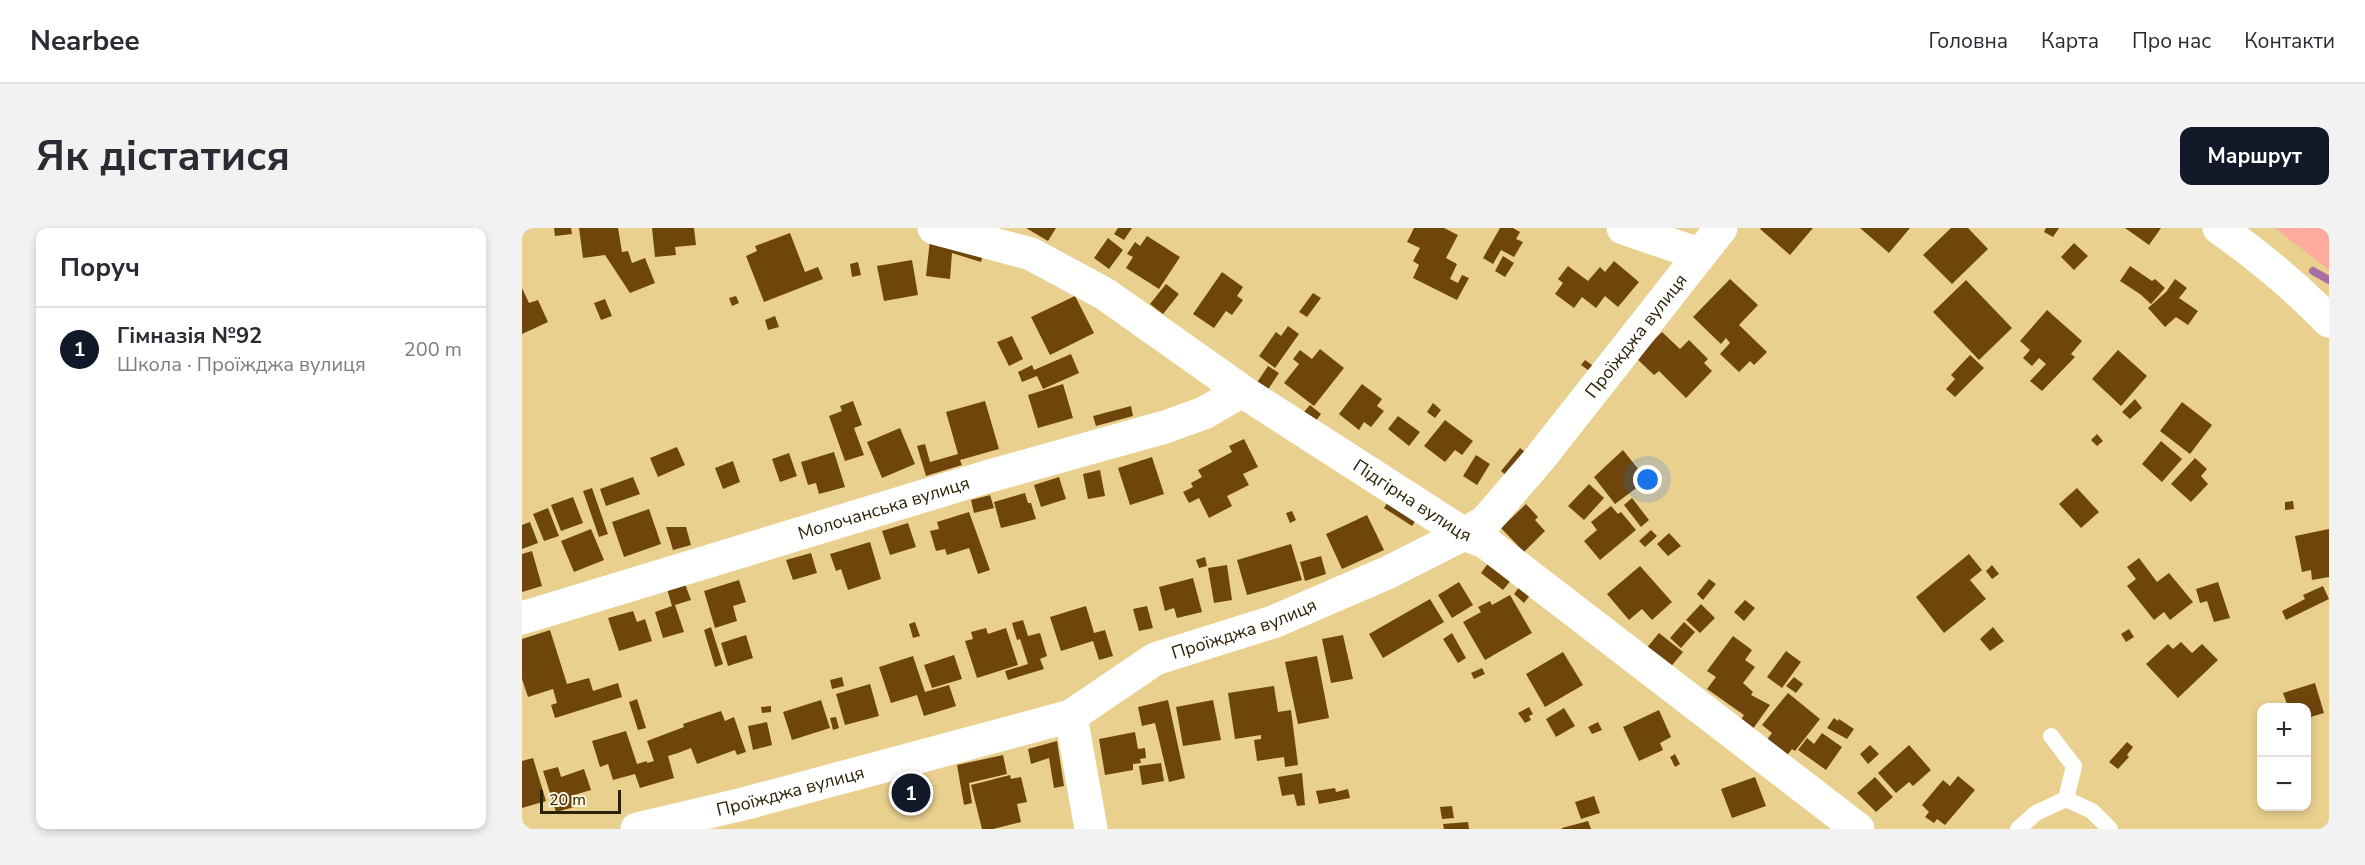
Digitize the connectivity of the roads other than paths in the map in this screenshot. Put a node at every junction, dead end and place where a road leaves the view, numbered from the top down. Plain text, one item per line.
1 (934, 228) edge
2 (1623, 228) edge
3 (1721, 228) edge
4 (2219, 228) edge
5 (1700, 254) junction
6 (2329, 321) edge
7 (1242, 391) junction
8 (1464, 534) junction
9 (522, 618) edge
10 (1071, 716) junction
11 (2051, 736) dead end
12 (2066, 799) junction
13 (637, 829) edge
14 (1091, 829) edge
15 (1858, 829) edge
16 (2018, 829) edge
17 (2110, 829) edge

1 - 7 street, Підгірна вулиця
2 - 5 street
3 - 5 street, Проїжджа вулиця
4 - 6 street
5 - 8 street, Проїжджа вулиця
7 - 8 street, Підгірна вулиця
7 - 9 street, Молочанська вулиця
8 - 10 street, Проїжджа вулиця
8 - 15 street, Підгірна вулиця
10 - 13 street, Проїжджа вулиця
10 - 14 street
11 - 12 lane
12 - 16 lane
12 - 17 lane

